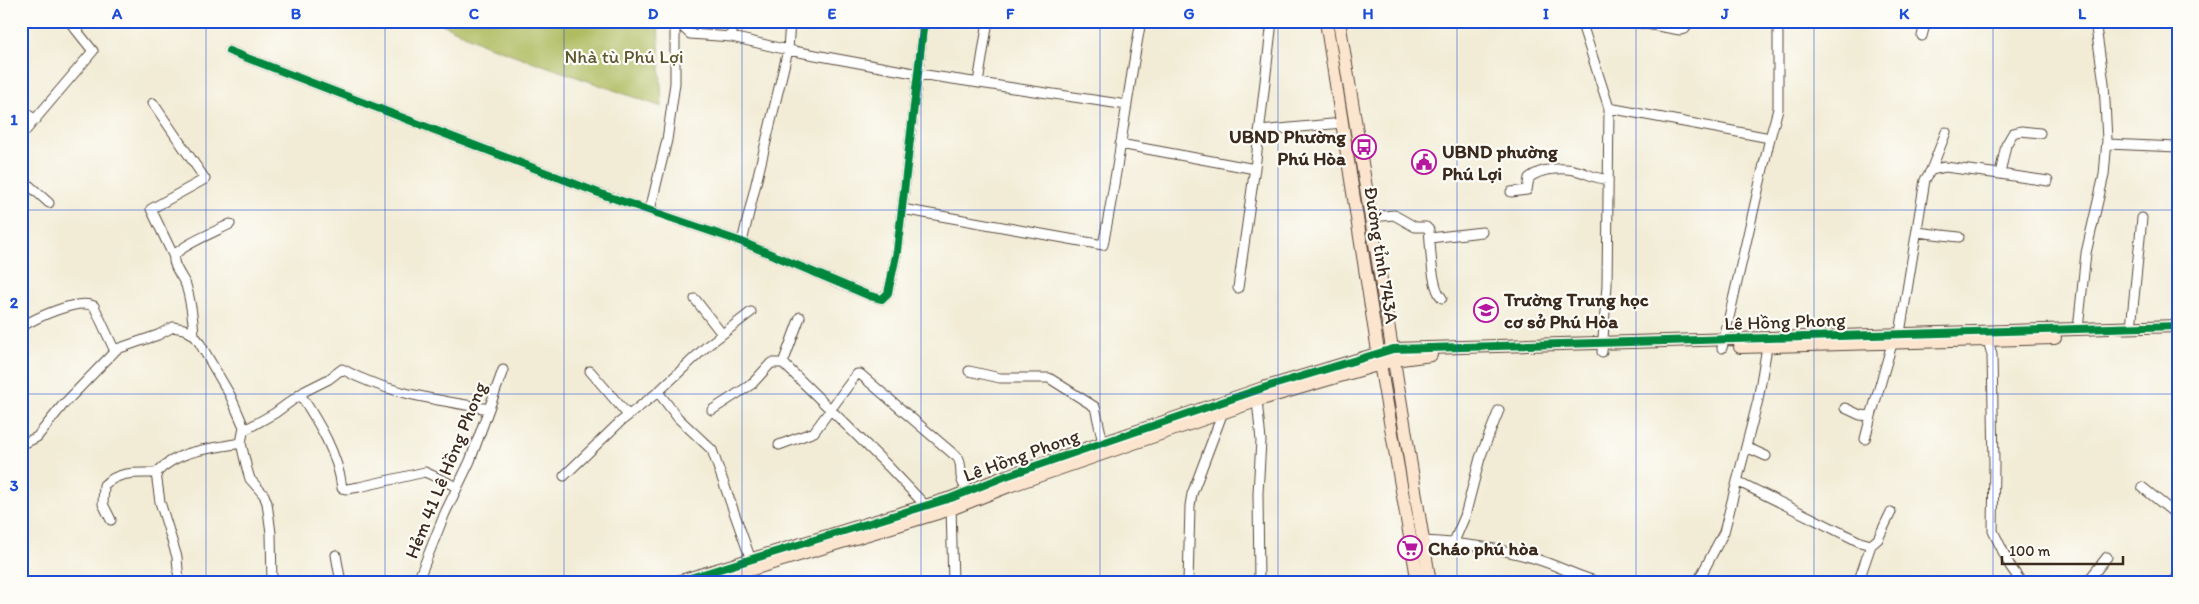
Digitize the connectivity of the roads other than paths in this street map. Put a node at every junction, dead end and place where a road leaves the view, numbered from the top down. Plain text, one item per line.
1 (69, 21) edge
2 (675, 21) edge
3 (732, 21) edge
4 (790, 21) edge
5 (924, 21) edge
6 (988, 21) edge
7 (1141, 21) edge
8 (1272, 21) edge
9 (1326, 21) edge
10 (1339, 21) edge
11 (1581, 21) edge
12 (1629, 21) edge
13 (1688, 21) edge
14 (1778, 21) edge
15 (1926, 21) edge
16 (2095, 21) edge
17 (1922, 36) dead end
18 (732, 37) junction
19 (788, 50) junction
20 (230, 51) dead end
21 (1345, 60) junction
22 (1332, 62) junction
23 (919, 74) junction
24 (978, 83) junction
25 (153, 103) dead end
26 (1127, 105) junction
27 (1609, 108) junction
28 (21, 110) edge
29 (36, 120) junction
30 (1342, 123) junction
31 (1259, 131) junction
32 (1946, 132) dead end
33 (2040, 132) dead end
34 (21, 136) edge
35 (1770, 138) junction
36 (1120, 144) junction
37 (2106, 144) junction
38 (2178, 146) edge
39 (1255, 169) junction
40 (1363, 169) junction
41 (1931, 170) junction
42 (1349, 171) junction
43 (2000, 174) junction
44 (21, 178) edge
45 (1608, 179) junction
46 (2048, 181) dead end
47 (1512, 192) dead end
48 (49, 202) dead end
49 (902, 209) junction
50 (650, 210) junction
51 (1371, 218) junction
52 (2142, 218) dead end
53 (230, 224) dead end
54 (1482, 232) dead end
55 (1917, 232) junction
56 (1958, 237) dead end
57 (1430, 238) junction
58 (742, 242) junction
59 (174, 257) junction
60 (1238, 288) dead end
61 (695, 298) dead end
62 (1442, 298) dead end
63 (751, 312) dead end
64 (800, 317) dead end
65 (2178, 326) edge
66 (21, 327) edge
67 (2131, 328) junction
68 (2078, 329) junction
69 (722, 334) junction
70 (2178, 334) edge
71 (194, 335) junction
72 (1896, 338) junction
73 (1988, 340) junction
74 (1723, 344) junction
75 (1767, 347) junction
76 (1602, 348) junction
77 (116, 349) junction
78 (1393, 354) junction
79 (1379, 358) junction
80 (783, 364) junction
81 (502, 370) dead end
82 (969, 371) dead end
83 (590, 372) dead end
84 (658, 392) junction
85 (300, 394) junction
86 (1257, 400) junction
87 (1844, 408) dead end
88 (489, 409) junction
89 (712, 410) dead end
90 (832, 410) junction
91 (1499, 410) dead end
92 (1222, 412) junction
93 (628, 415) junction
94 (1871, 416) junction
95 (243, 431) junction
96 (1865, 439) dead end
97 (240, 443) junction
98 (1103, 443) junction
99 (21, 445) edge
100 (779, 445) dead end
101 (1746, 447) junction
102 (1766, 456) dead end
103 (156, 473) junction
104 (564, 476) dead end
105 (1737, 480) junction
106 (457, 487) junction
107 (2142, 487) dead end
108 (968, 491) junction
109 (951, 504) junction
110 (926, 506) junction
111 (1891, 512) dead end
112 (2178, 516) edge
113 (111, 520) dead end
114 (1424, 541) junction
115 (1453, 544) junction
116 (1871, 545) junction
117 (336, 556) dead end
118 (2107, 557) dead end
119 (751, 560) junction
120 (2178, 576) edge
121 (1860, 577) dead end
122 (179, 583) edge
123 (272, 583) edge
124 (340, 583) edge
125 (417, 583) edge
126 (674, 583) edge
127 (706, 583) edge
128 (953, 583) edge
129 (1188, 583) edge
130 (1259, 583) edge
131 (1418, 583) edge
132 (1430, 583) edge
133 (1602, 583) edge
134 (1697, 583) edge
135 (2022, 583) edge
136 (2090, 583) edge
137 (2171, 583) edge

1 - 29 street
2 - 18 street
2 - 50 street
3 - 18 street
4 - 19 street
5 - 23 street
6 - 24 street
7 - 26 street
8 - 31 street
9 - 22 street, Đường tỉnh 743A
10 - 21 street, Đường tỉnh 743A
11 - 27 street
12 - 13 street
14 - 35 street
15 - 17 street
16 - 37 street
18 - 19 street
19 - 23 street
19 - 58 street
20 - 50 street
21 - 22 street
21 - 40 street, Đường tỉnh 743A
22 - 30 street, Đường tỉnh 743A
23 - 24 street
23 - 49 street
24 - 26 street
25 - 59 street
26 - 36 street
27 - 35 street
27 - 45 street
28 - 29 street
29 - 34 street
30 - 31 street
30 - 42 street, Đường tỉnh 743A
31 - 39 street
32 - 41 street
33 - 43 street
35 - 74 street
36 - 39 street
36 - 49 street
37 - 38 street
37 - 68 street
39 - 60 street
40 - 42 street
40 - 51 street, Đường tỉnh 743A
41 - 43 street
41 - 55 street
42 - 79 street, Đường tỉnh 743A
43 - 46 street
44 - 48 street
45 - 47 street
45 - 76 street
49 - 58 street
50 - 58 street
51 - 57 street
51 - 78 street, Đường tỉnh 743A
52 - 67 street
53 - 59 street
54 - 57 street
55 - 56 street
55 - 72 street
57 - 62 street
59 - 71 street
61 - 69 street
63 - 69 street
64 - 80 street
65 - 67 street, Lê Hồng Phong
66 - 77 street
67 - 68 street, Lê Hồng Phong
68 - 72 street, Lê Hồng Phong
69 - 84 street
70 - 73 street, Lê Hồng Phong
71 - 77 street
71 - 95 street
72 - 73 street, Lê Hồng Phong
72 - 74 street, Lê Hồng Phong
72 - 75 street, Lê Hồng Phong
72 - 94 street
73 - 135 street
74 - 75 street, Lê Hồng Phong
74 - 76 street, Lê Hồng Phong
75 - 101 street
76 - 78 street, Lê Hồng Phong
77 - 99 street
78 - 79 street, Lê Hồng Phong
78 - 114 street, Đường tỉnh 743A
79 - 86 street, Lê Hồng Phong
79 - 98 street, Lê Hồng Phong
79 - 131 street, Đường tỉnh 743A
80 - 89 street
80 - 90 street
81 - 88 street, Hẻm 41 Lê Hồng Phong
82 - 98 street
83 - 93 street
84 - 93 street
84 - 119 street
85 - 88 street
85 - 95 street
85 - 106 street
86 - 92 street, Lê Hồng Phong
86 - 130 street
87 - 94 street
88 - 106 street, Hẻm 41 Lê Hồng Phong
90 - 100 street
90 - 108 street
90 - 110 street
91 - 115 street
92 - 109 street, Lê Hồng Phong
92 - 129 street
93 - 104 street
94 - 96 street
95 - 97 street
97 - 103 street
97 - 123 street
98 - 108 street, Lê Hồng Phong
101 - 102 street
101 - 105 street
103 - 113 street
103 - 122 street
105 - 116 street
105 - 134 street
106 - 125 street, Hẻm 41 Lê Hồng Phong
107 - 112 street
108 - 109 street, Lê Hồng Phong
109 - 110 street, Lê Hồng Phong
109 - 127 street, Lê Hồng Phong
109 - 128 street
110 - 119 street, Lê Hồng Phong
111 - 116 street
114 - 115 street
114 - 132 street, Đường tỉnh 743A
115 - 133 street
116 - 121 street
117 - 124 street
118 - 136 street
119 - 126 street, Lê Hồng Phong
120 - 137 street

